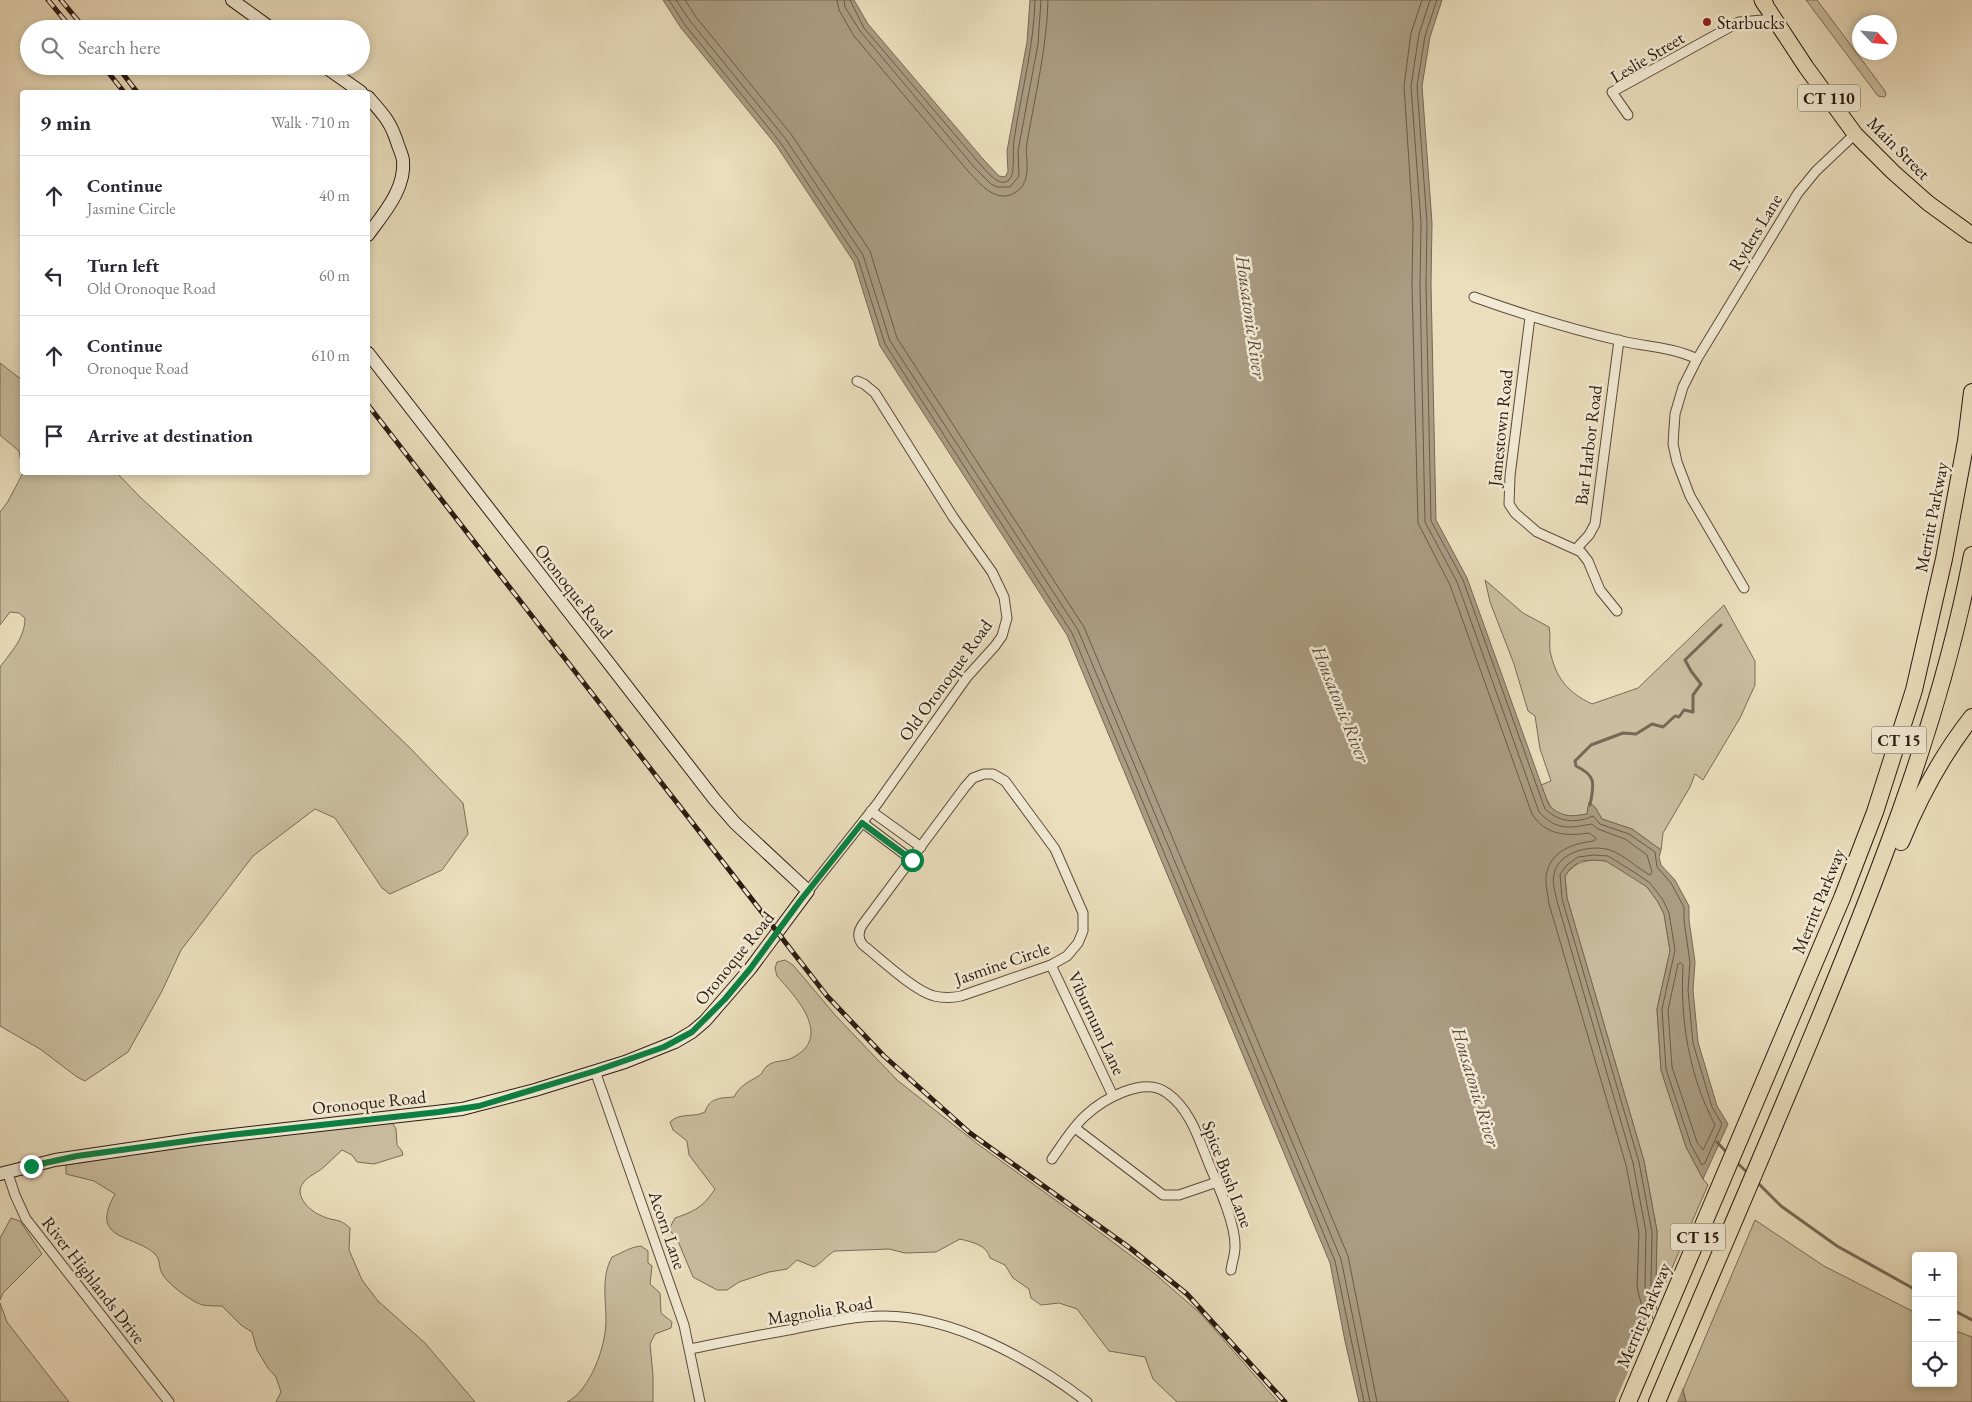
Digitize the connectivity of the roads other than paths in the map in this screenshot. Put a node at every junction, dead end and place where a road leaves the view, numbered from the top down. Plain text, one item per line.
1 (232, 0) edge
2 (1763, 1) edge
3 (1775, 19) junction
4 (260, 20) edge
5 (337, 75) edge
6 (358, 90) edge
7 (370, 99) edge
8 (1628, 115) dead end
9 (1855, 134) junction
10 (370, 232) edge
11 (1972, 235) edge
12 (1474, 297) dead end
13 (1530, 317) junction
14 (1619, 340) junction
15 (370, 357) edge
16 (1697, 360) junction
17 (857, 381) dead end
18 (1972, 392) edge
19 (1576, 549) junction
20 (1972, 555) edge
21 (1744, 588) dead end
22 (1617, 611) dead end
23 (1972, 718) edge
24 (871, 811) junction
25 (862, 823) junction
26 (921, 847) junction
27 (912, 860) junction
28 (808, 891) junction
29 (1856, 930) junction
30 (1051, 965) junction
31 (595, 1071) junction
32 (1113, 1096) junction
33 (1075, 1128) junction
34 (1052, 1159) dead end
35 (4, 1172) edge
36 (1216, 1182) junction
37 (1230, 1270) dead end
38 (690, 1349) junction
39 (169, 1402) edge
40 (700, 1402) edge
41 (1087, 1402) edge
42 (1628, 1402) edge
43 (1657, 1402) edge

1 - 4 street
2 - 3 main road, Main Street / CT 110
3 - 8 street, Leslie Street
3 - 9 main road, Main Street / CT 110
5 - 6 street
7 - 10 street
9 - 11 main road, Main Street / CT 110
9 - 16 street, Ryders Lane
12 - 13 street
13 - 14 street
13 - 19 street, Jamestown Road
14 - 16 street
14 - 19 street, Bar Harbor Road
15 - 28 street, Oronoque Road
16 - 21 street, Ryders Lane
17 - 24 street, Old Oronoque Road
18 - 42 highway, Merritt Parkway / CT 15
19 - 22 street, Jamestown Road
20 - 29 highway, CT 15
23 - 29 highway
24 - 25 street, Old Oronoque Road
24 - 26 street
25 - 27 street
25 - 28 street, Old Oronoque Road
26 - 27 street, Jasmine Circle
26 - 30 street, Jasmine Circle
27 - 30 street, Jasmine Circle
28 - 31 street, Oronoque Road
29 - 43 highway, CT 15
30 - 32 street, Viburnum Lane
31 - 35 street, Oronoque Road
31 - 38 street, Acorn Lane
32 - 33 street, Spice Bush Lane
32 - 36 street, Spice Bush Lane
33 - 34 street, Spice Bush Lane
33 - 36 street
35 - 39 street, River Highlands Drive
36 - 37 street, Spice Bush Lane
38 - 40 street, Acorn Lane
38 - 41 street, Magnolia Road

